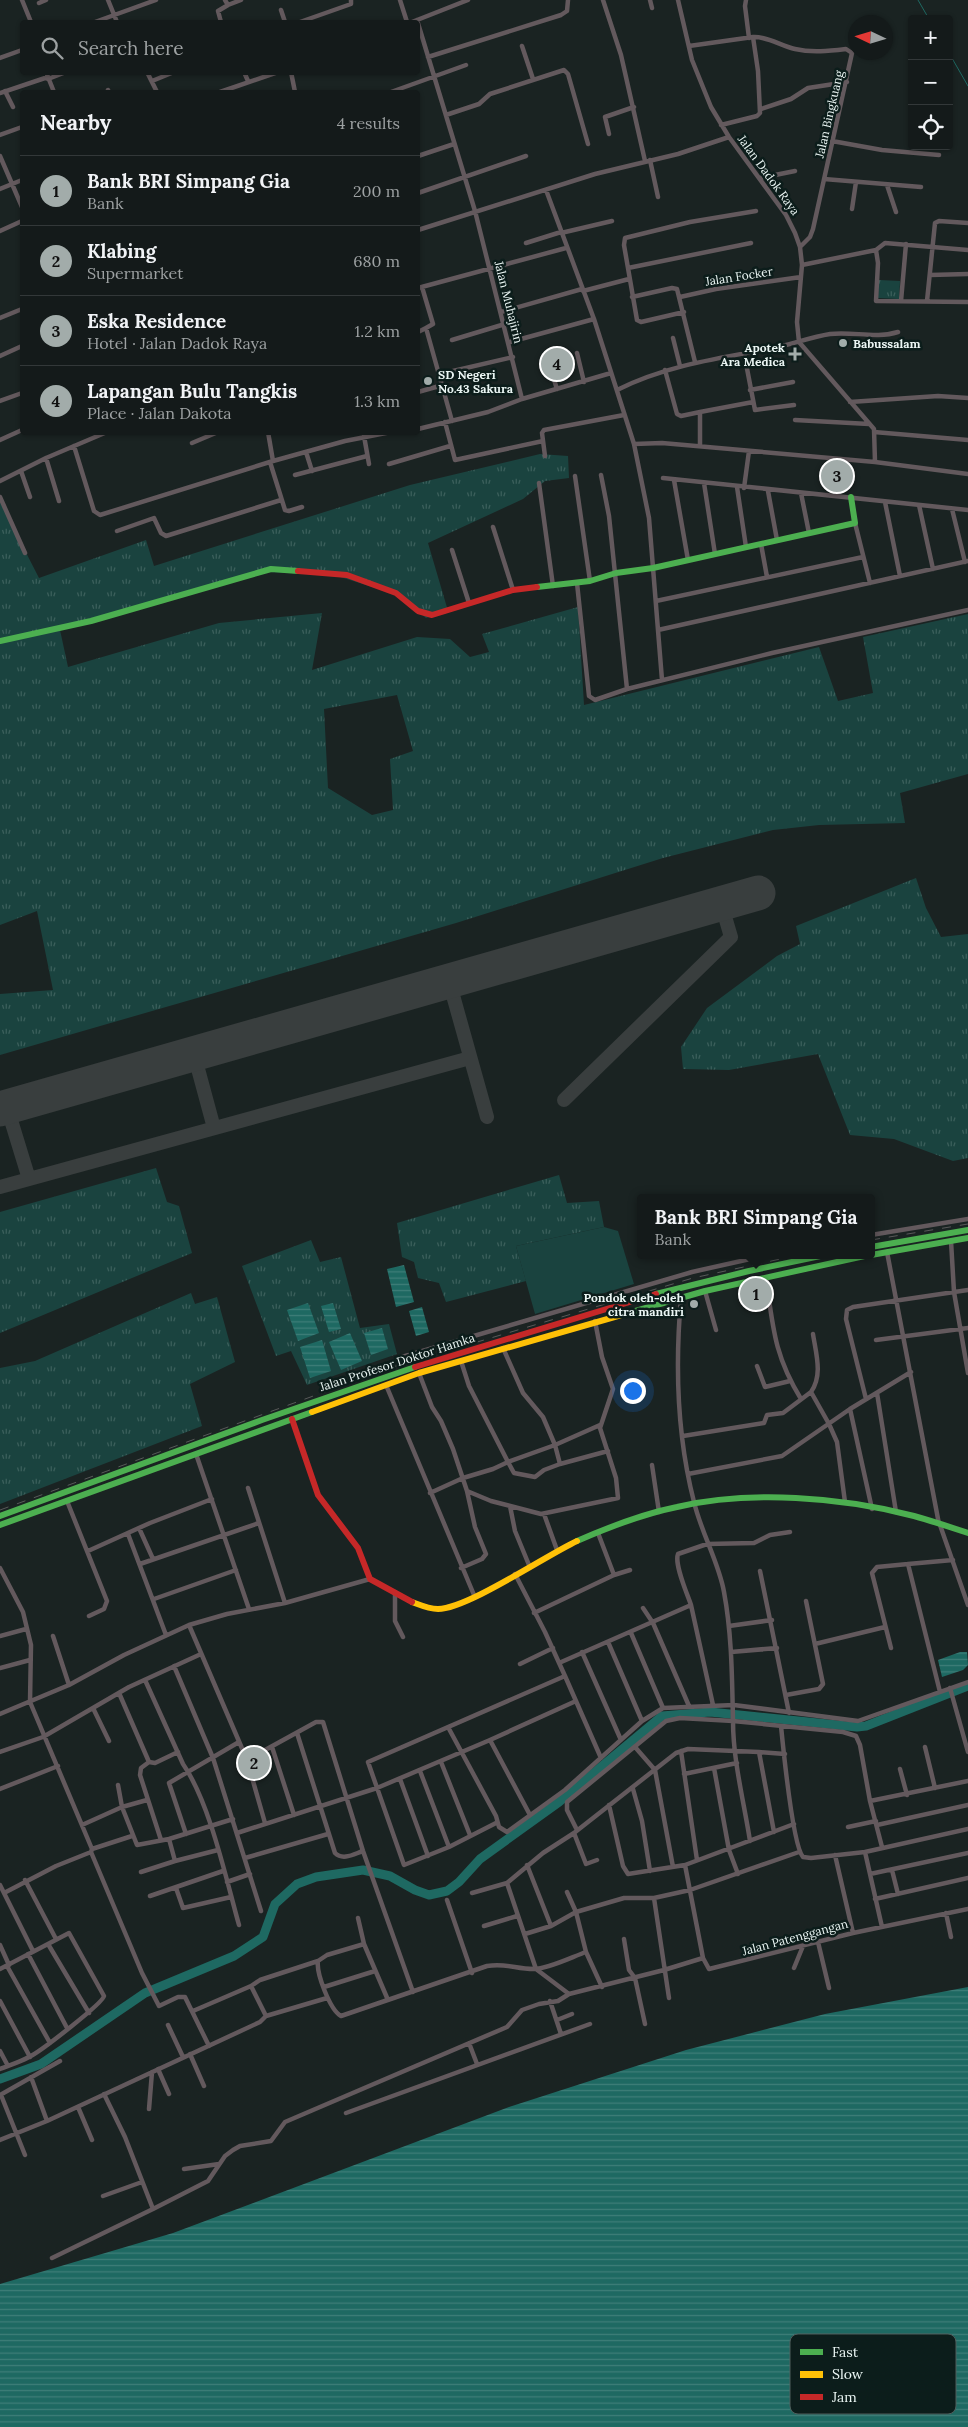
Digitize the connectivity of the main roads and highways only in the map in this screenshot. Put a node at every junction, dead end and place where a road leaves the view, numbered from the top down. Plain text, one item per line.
1 (851, 497) road end
2 (0, 641) edge
3 (968, 1230) edge
4 (968, 1238) edge
5 (875, 1246) edge
6 (875, 1254) edge
7 (807, 1259) edge
8 (844, 1259) edge
9 (560, 1322) junction
10 (563, 1330) junction
11 (345, 1390) junction
12 (348, 1398) junction
13 (292, 1419) junction
14 (243, 1427) junction
15 (246, 1435) junction
16 (136, 1466) junction
17 (118, 1472) junction
18 (138, 1474) junction
19 (120, 1481) junction
20 (0, 1516) edge
21 (0, 1525) edge
22 (968, 1533) edge

1 - 2 main road
3 - 5 main road
4 - 6 main road, Jalan Profesor Doktor Hamka
7 - 9 main road, Jalan Profesor Doktor Hamka
8 - 10 main road, Jalan Profesor Doktor Hamka
9 - 10 main road
9 - 11 main road, Jalan Profesor Doktor Hamka
10 - 12 main road, Jalan Profesor Doktor Hamka
11 - 12 main road
11 - 14 main road, Jalan Profesor Doktor Hamka
12 - 13 main road, Jalan Profesor Doktor Hamka
13 - 15 main road, Jalan Profesor Doktor Hamka
13 - 22 main road
14 - 15 main road
14 - 16 main road, Jalan Profesor Doktor Hamka
15 - 18 main road, Jalan Profesor Doktor Hamka
16 - 17 main road, Jalan Profesor Doktor Hamka
16 - 18 main road
17 - 19 main road
17 - 20 main road, Jalan Profesor Doktor Hamka
18 - 19 main road, Jalan Profesor Doktor Hamka
19 - 21 main road, Jalan Profesor Doktor Hamka

